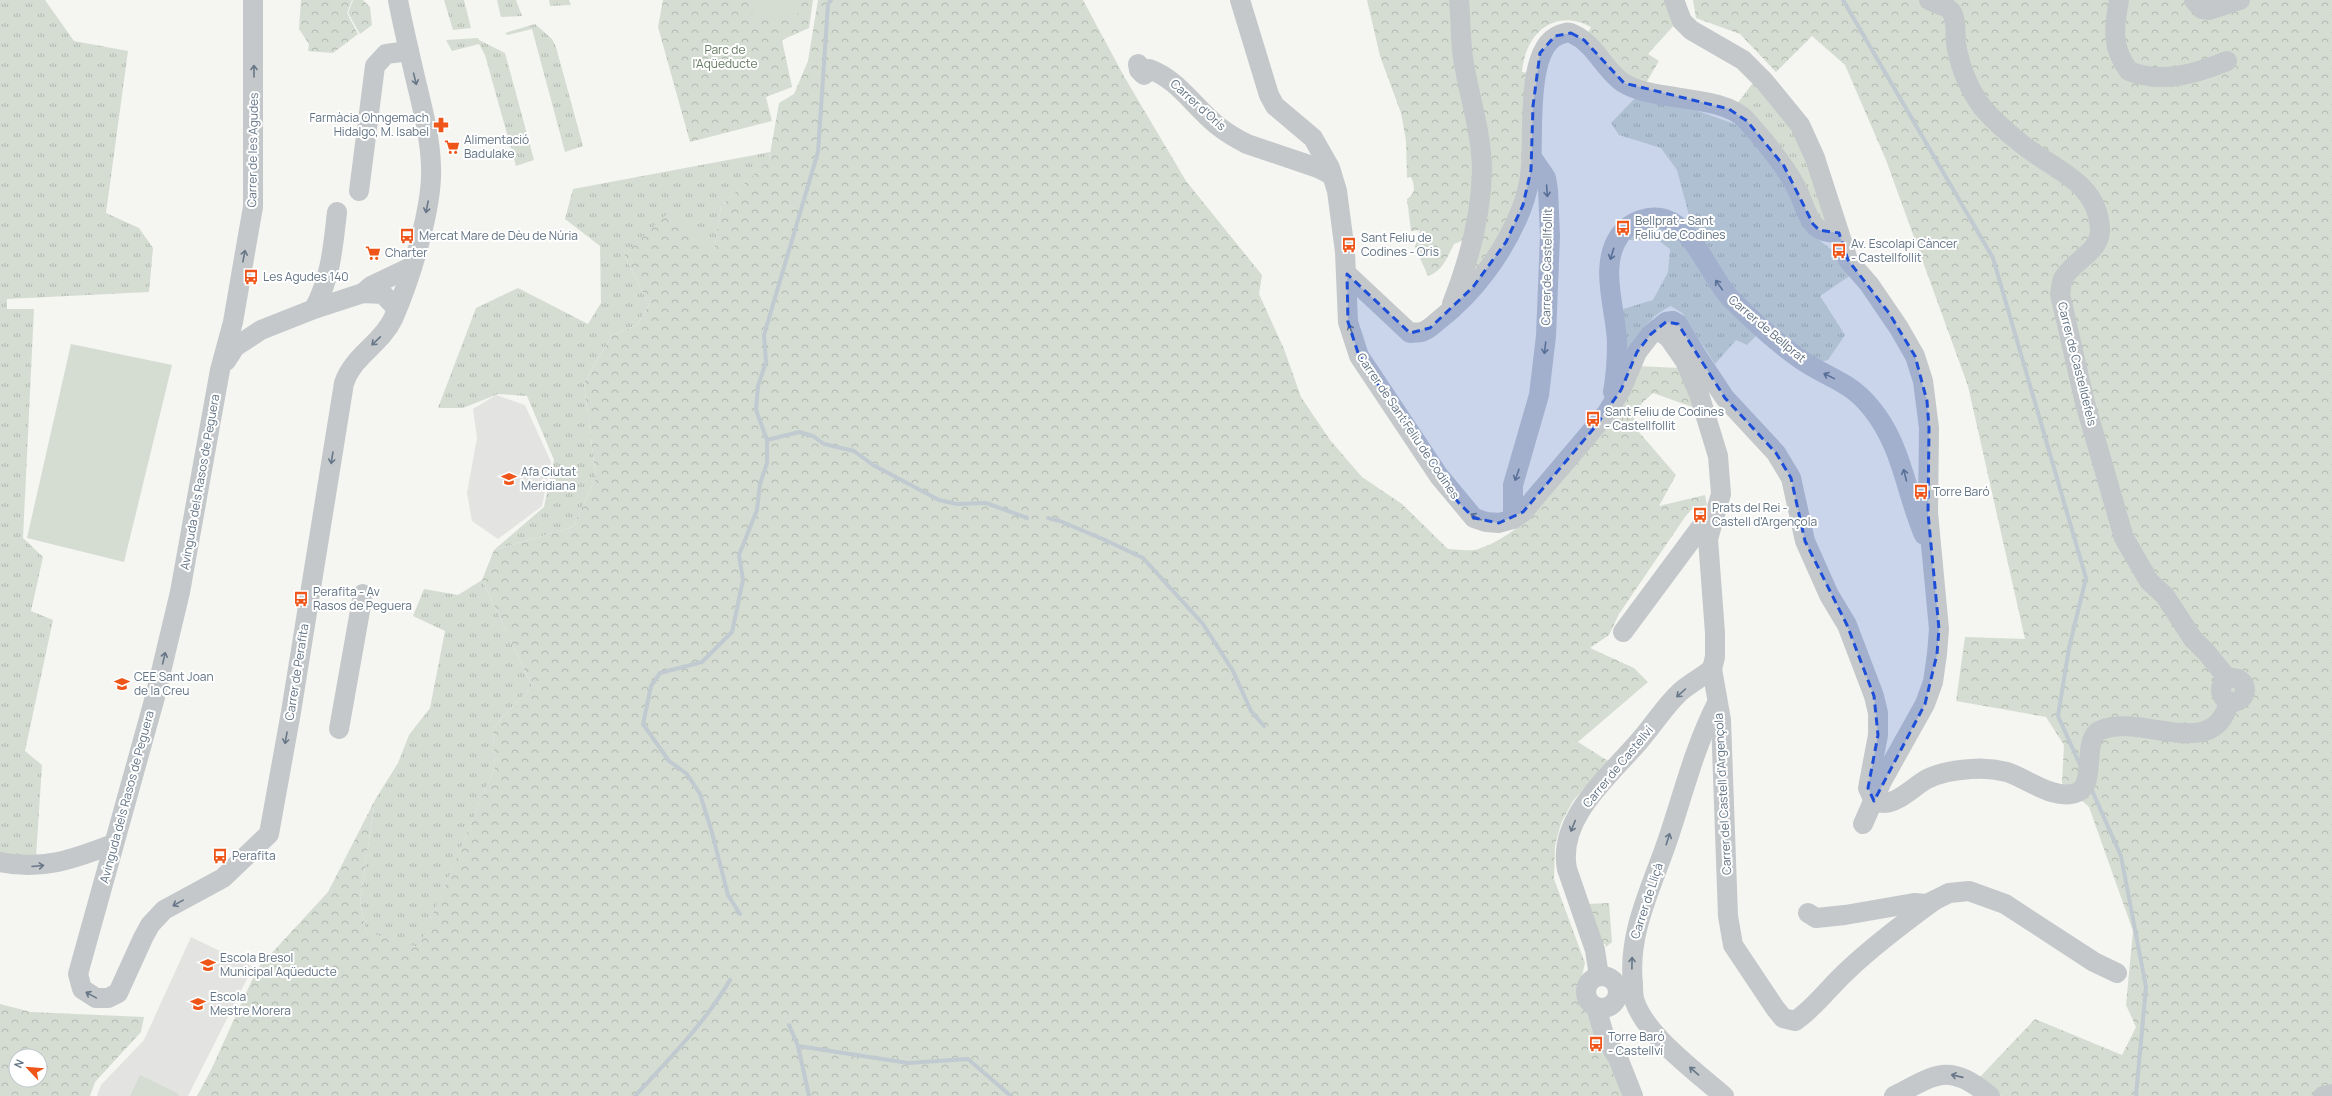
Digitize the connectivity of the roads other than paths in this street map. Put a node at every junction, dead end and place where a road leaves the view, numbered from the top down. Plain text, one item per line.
1 (253, 0) edge
2 (398, 0) edge
3 (1240, 0) edge
4 (1459, 0) edge
5 (1674, 0) edge
6 (1929, 0) edge
7 (2119, 0) edge
8 (2194, 0) edge
9 (2240, 0) edge
10 (409, 51) junction
11 (2227, 61) dead end
12 (1138, 64) dead end
13 (1532, 156) junction
14 (1332, 175) junction
15 (359, 191) dead end
16 (337, 212) dead end
17 (1839, 233) junction
18 (411, 267) junction
19 (1347, 274) junction
20 (363, 293) junction
21 (314, 309) junction
22 (397, 309) junction
23 (1448, 313) junction
24 (233, 322) junction
25 (1656, 329) junction
26 (261, 330) junction
27 (220, 370) junction
28 (1606, 414) junction
29 (1721, 494) junction
30 (1513, 519) junction
31 (1931, 552) junction
32 (363, 594) dead end
33 (1623, 632) dead end
34 (1712, 669) junction
35 (1717, 703) junction
36 (339, 728) dead end
37 (1874, 801) junction
38 (1863, 824) dead end
39 (113, 844) junction
40 (0, 862) edge
41 (212, 884) joint
42 (1935, 900) junction
43 (1808, 913) dead end
44 (2117, 973) dead end
45 (1599, 976) junction
46 (1615, 1004) junction
47 (2332, 1094) edge
48 (1634, 1096) edge
49 (1724, 1096) edge
50 (1894, 1096) edge
51 (1990, 1096) edge
52 (2323, 1096) edge

24 -> 1 street, Carrer de les Agudes
2 - 10 street
3 - 14 street, Carrer de Sant Feliu de Codines
4 - 23 street
5 - 17 street
6 - 37 street, Carrer de Castelldefels
7 - 11 street
8 - 9 street
10 - 15 street
10 -> 18 street
12 - 14 street, Carrer d'Orís
13 - 17 street
13 - 23 street
13 -> 30 street, Carrer de Castellfollit
14 - 19 street, Carrer de Sant Feliu de Codines
16 - 21 street
17 - 31 street
18 - 20 street, Avinguda dels Rasos de Peguera
18 - 22 street
19 - 23 street
30 -> 19 street, Carrer de Sant Feliu de Codines
20 - 21 street, Avinguda dels Rasos de Peguera
20 - 22 street, Avinguda dels Rasos de Peguera
21 - 26 street, Avinguda dels Rasos de Peguera
22 -> 41 street, Carrer de Perafita
24 - 26 street, Avinguda dels Rasos de Peguera
24 - 27 street, Avinguda dels Rasos de Peguera
25 - 28 street
25 - 29 street, Carrer del Castell d'Argençola
25 - 37 street
26 - 27 street, Avinguda dels Rasos de Peguera
39 -> 27 street, Avinguda dels Rasos de Peguera
28 - 30 street
31 -> 28 street, Carrer de Bellprat
29 - 33 street
29 - 34 street, Carrer del Castell d'Argençola
31 - 37 street
32 - 36 street
34 - 35 street, Carrer del Castell d'Argençola
34 -> 45 street, Carrer de Castellví
35 - 42 street, Carrer del Castell d'Argençola
46 -> 35 street, Carrer de Lliçà
37 - 38 street
40 -> 39 street
41 -> 39 street, Avinguda dels Rasos de Peguera
42 - 43 street
42 - 44 street
45 - 46 street
45 - 46 street
46 - 48 street
49 -> 46 street, Carrer de Lliçà
47 - 52 street
51 -> 50 street

